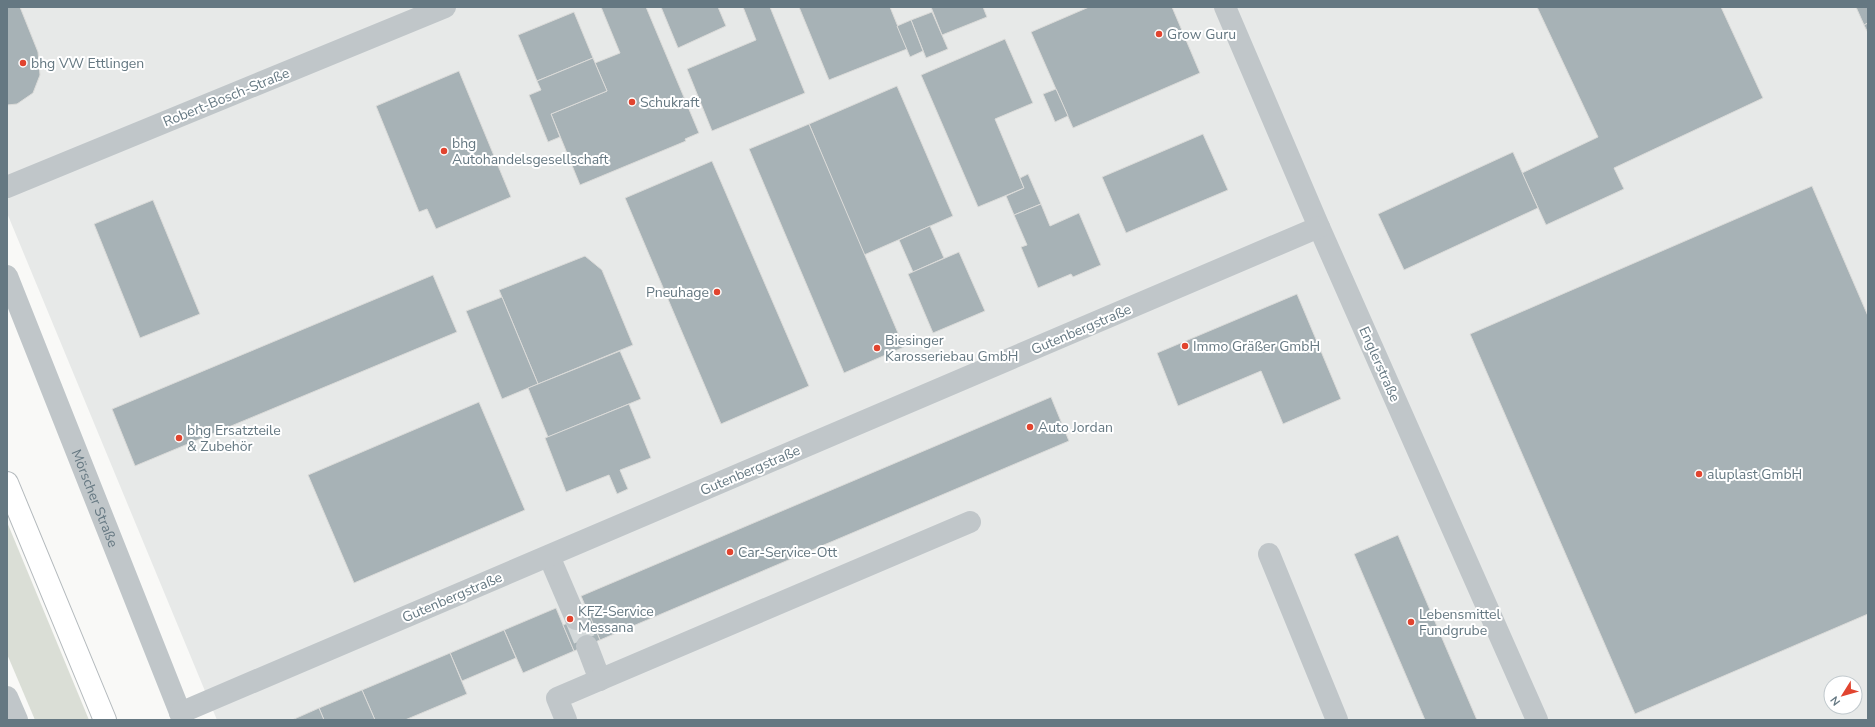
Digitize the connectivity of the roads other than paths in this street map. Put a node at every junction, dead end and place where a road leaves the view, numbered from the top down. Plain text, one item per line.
1 (445, 7) edge
2 (1225, 7) edge
3 (7, 187) edge
4 (1319, 227) junction
5 (7, 276) edge
6 (7, 483) edge
7 (970, 522) dead end
8 (1269, 554) dead end
9 (549, 556) junction
10 (576, 619) tunnel mouth
11 (587, 646) tunnel mouth
12 (600, 680) junction
13 (7, 697) edge
14 (181, 717) edge
15 (17, 720) edge
16 (105, 720) edge
17 (566, 720) edge
18 (1337, 720) edge
19 (1537, 720) edge

1 - 3 street, Robert-Bosch-Straße
2 - 4 street, Englerstraße
4 - 9 street, Gutenbergstraße
4 - 19 street, Englerstraße
5 - 14 street, Mörscher Straße
6 - 16 main road
7 - 12 street
8 - 18 street
9 - 10 street
9 - 14 street, Gutenbergstraße
11 - 12 street
12 - 17 street
13 - 15 street

